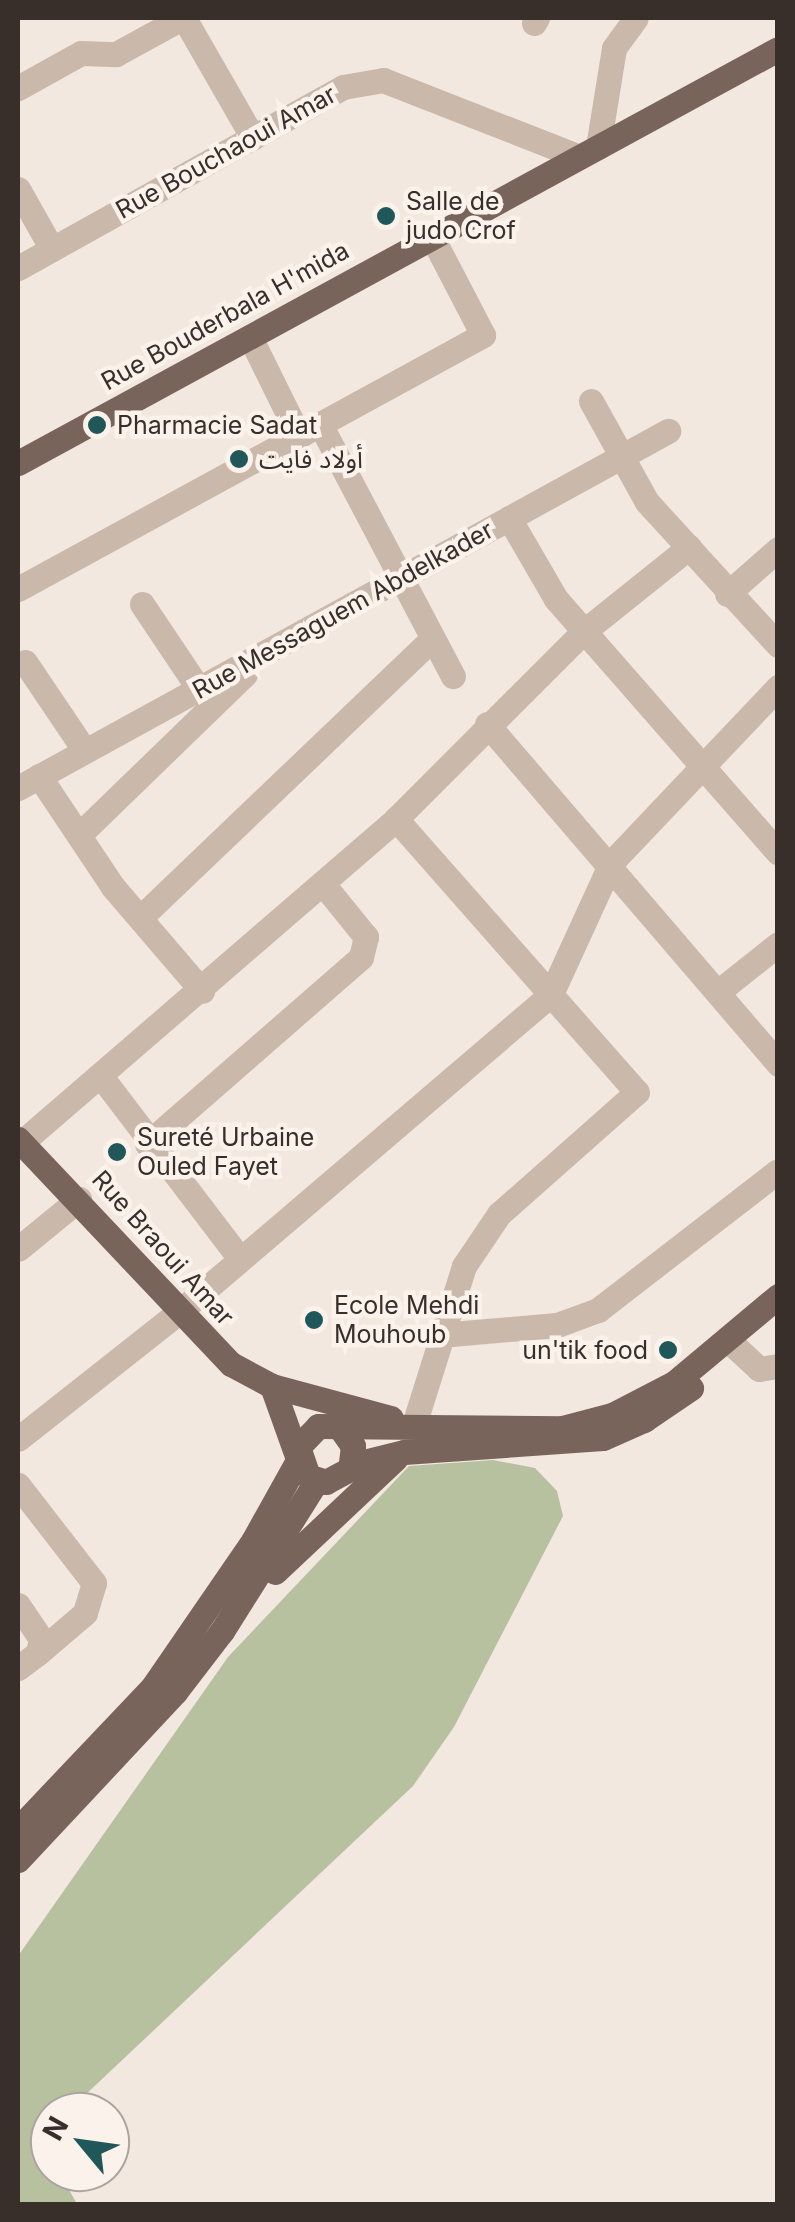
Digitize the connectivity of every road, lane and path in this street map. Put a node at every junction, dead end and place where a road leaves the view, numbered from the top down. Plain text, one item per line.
1 (183, 18) edge
2 (631, 19) edge
3 (778, 49) edge
4 (18, 88) edge
5 (253, 138) junction
6 (577, 150) junction
7 (18, 188) edge
8 (432, 237) junction
9 (52, 249) junction
10 (18, 268) edge
11 (250, 337) junction
12 (591, 401) dead end
13 (309, 430) junction
14 (668, 431) dead end
15 (620, 457) junction
16 (18, 463) edge
17 (509, 518) junction
18 (688, 547) junction
19 (778, 549) edge
20 (398, 580) junction
21 (18, 589) edge
22 (728, 594) junction
23 (142, 604) dead end
24 (583, 632) junction
25 (432, 640) junction
26 (778, 645) edge
27 (270, 650) junction
28 (26, 662) dead end
29 (453, 676) dead end
30 (778, 687) edge
31 (199, 689) junction
32 (488, 724) junction
33 (85, 751) junction
34 (704, 768) junction
35 (28, 782) edge
36 (396, 819) junction
37 (78, 835) junction
38 (778, 852) edge
39 (611, 863) junction
40 (323, 884) junction
41 (140, 918) junction
42 (778, 944) edge
43 (202, 991) junction
44 (719, 991) junction
45 (551, 994) junction
46 (778, 1064) edge
47 (100, 1076) junction
48 (19, 1141) edge
49 (147, 1144) junction
50 (778, 1171) edge
51 (79, 1199) junction
52 (18, 1249) edge
53 (240, 1259) junction
54 (778, 1296) edge
55 (179, 1312) junction
56 (778, 1314) edge
57 (440, 1335) junction
58 (734, 1346) junction
59 (778, 1366) edge
60 (272, 1386) junction
61 (414, 1421) junction
62 (457, 1426) junction
63 (340, 1428) junction
64 (18, 1439) edge
65 (404, 1452) junction
66 (298, 1459) junction
67 (352, 1464) junction
68 (317, 1480) junction
69 (18, 1484) edge
70 (18, 1605) edge
71 (222, 1631) junction
72 (28, 1660) edge
73 (18, 1829) edge
74 (18, 1860) edge

1 - 4 street
1 - 5 street
2 - 6 street
3 - 6 main road, Rue Bouderbala H'mida
5 - 6 street, Rue Bouchaoui Amar
5 - 9 street, Rue Bouchaoui Amar
6 - 8 main road, Rue Bouderbala H'mida
7 - 9 street
8 - 11 main road, Rue Bouderbala H'mida
8 - 13 street
9 - 10 street, Rue Bouchaoui Amar
11 - 13 street
11 - 16 main road, Rue Bouderbala H'mida
12 - 15 street
13 - 20 street
13 - 21 street
14 - 15 street, Rue Messaguem Abdelkader
15 - 17 street, Rue Messaguem Abdelkader
15 - 18 street
17 - 20 street, Rue Messaguem Abdelkader
17 - 24 street
18 - 22 street
18 - 24 street
19 - 22 street
20 - 25 street
20 - 27 street, Rue Messaguem Abdelkader
22 - 26 street
23 - 31 street
24 - 32 street
24 - 34 street
25 - 29 street
25 - 41 street
27 - 31 street, Rue Messaguem Abdelkader
27 - 37 street
28 - 33 street
30 - 34 street
31 - 33 street, Rue Messaguem Abdelkader
32 - 36 street
32 - 39 street
33 - 35 street, Rue Messaguem Abdelkader
34 - 38 street
34 - 39 street
35 - 37 street
36 - 40 street
36 - 45 street
37 - 41 street
39 - 44 street
39 - 45 street
40 - 43 street
40 - 49 street
41 - 43 street
42 - 44 street
43 - 47 street
44 - 46 street
45 - 53 street
45 - 57 street
47 - 48 street
47 - 49 street
48 - 51 main road, Rue Braoui Amar
49 - 53 street
50 - 57 street
51 - 52 street
51 - 55 main road, Rue Braoui Amar
53 - 55 street
54 - 58 main road
55 - 60 main road, Rue Braoui Amar
55 - 64 street
56 - 58 main road
57 - 61 street
58 - 59 street
58 - 62 main road
58 - 65 main road
60 - 61 main road
60 - 63 main road
60 - 66 main road
61 - 62 main road
62 - 63 main road
63 - 66 main road
63 - 67 main road
65 - 67 main road
65 - 71 main road
66 - 68 main road
66 - 73 main road
67 - 68 main road
68 - 71 main road
69 - 72 street
70 - 72 street
71 - 74 main road

